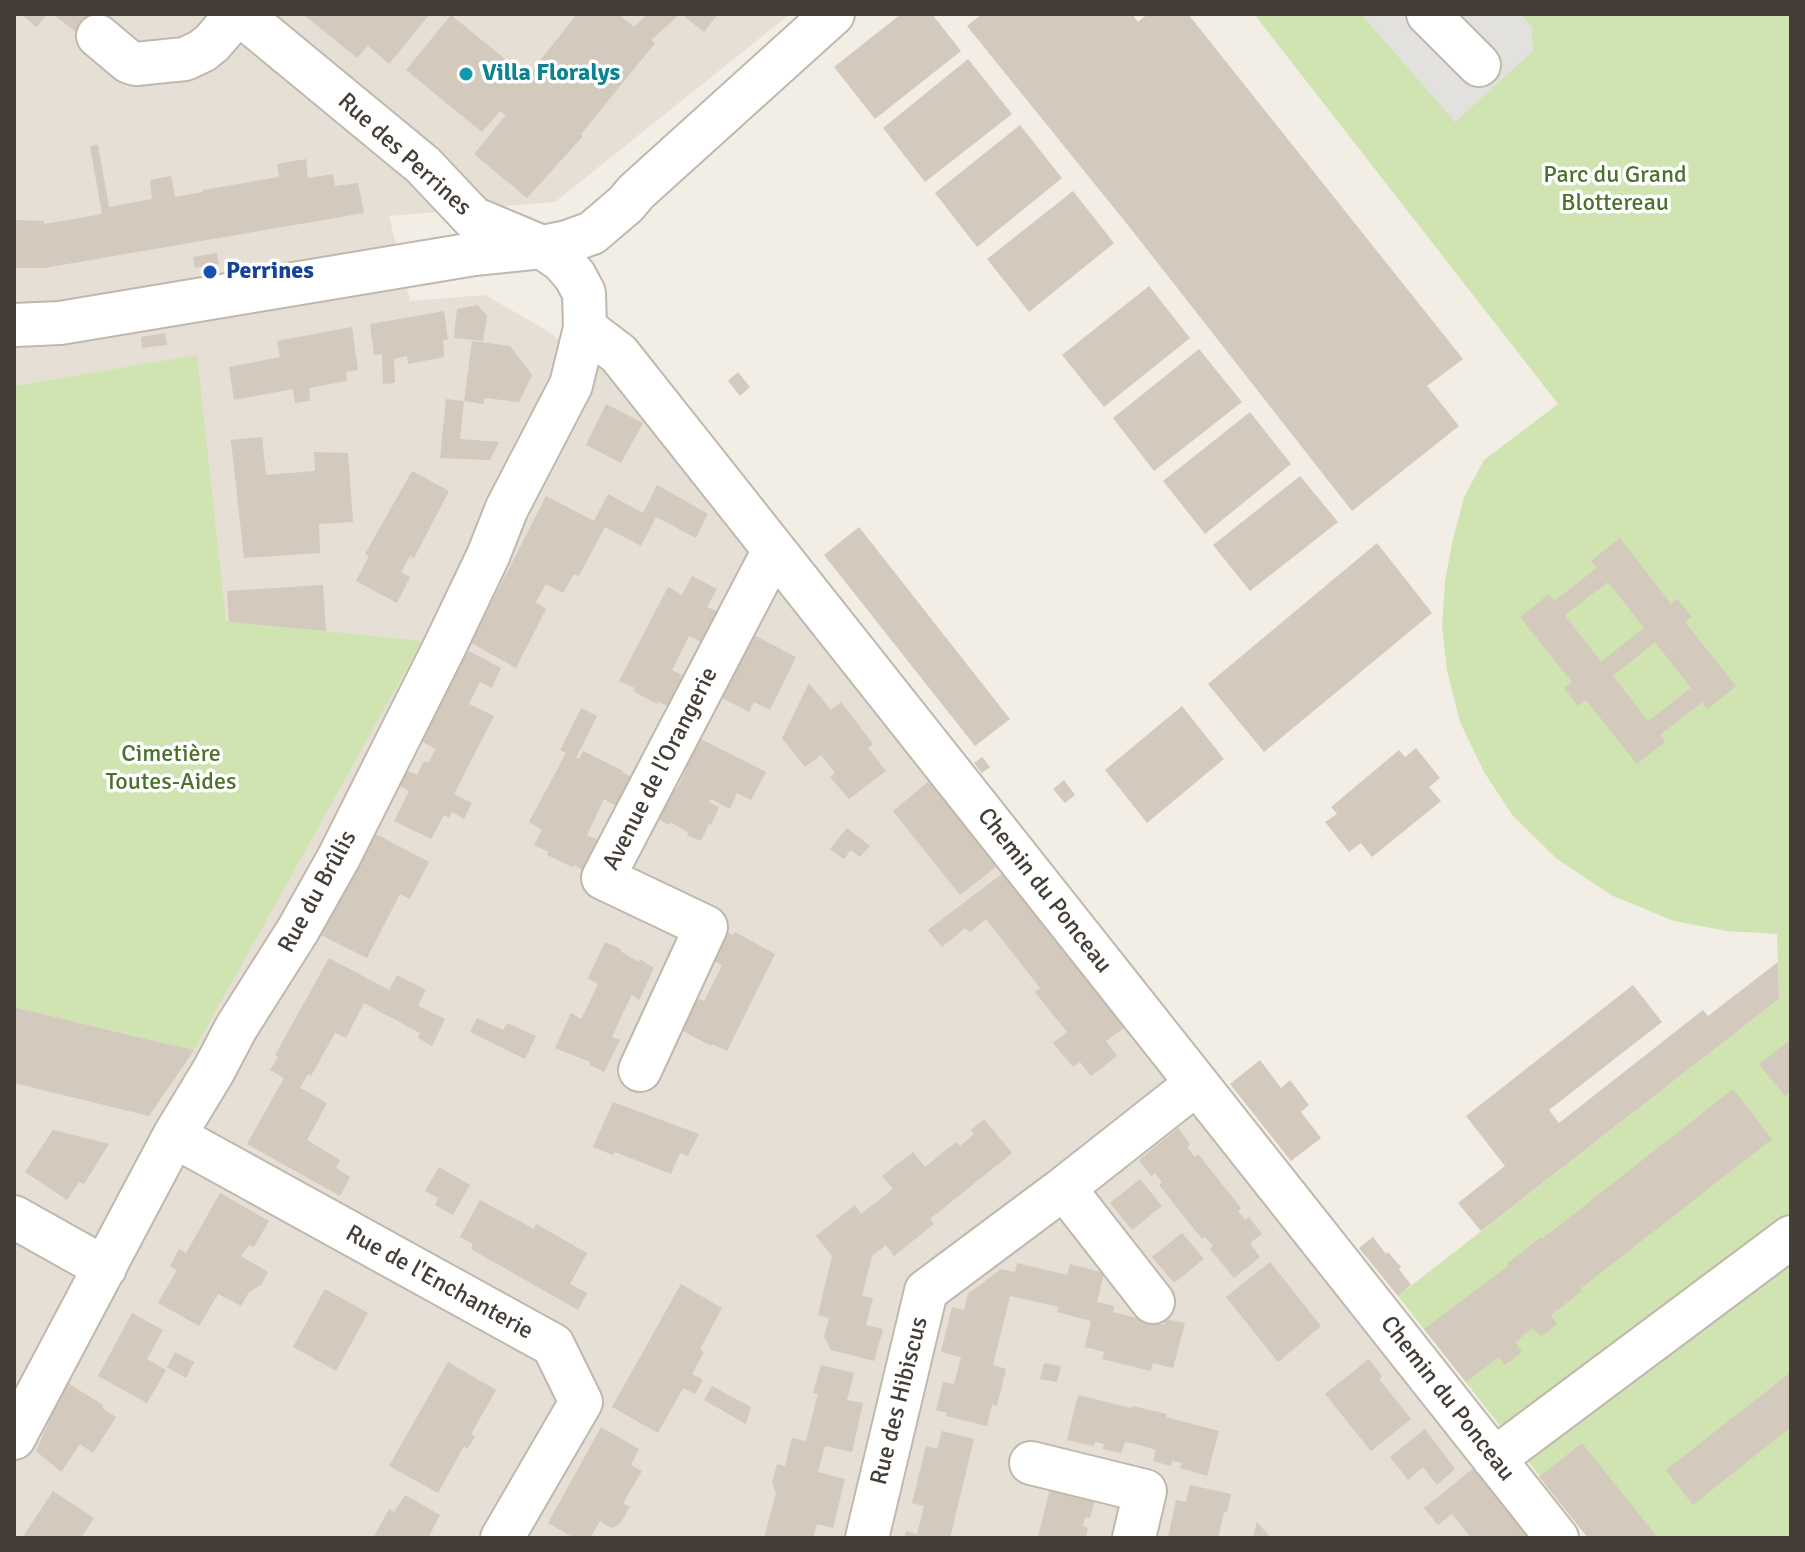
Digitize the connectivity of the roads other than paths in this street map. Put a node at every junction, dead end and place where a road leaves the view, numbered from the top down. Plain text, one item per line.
1 (239, 14) edge
2 (833, 14) edge
3 (1428, 14) edge
4 (98, 36) dead end
5 (1479, 65) dead end
6 (542, 247) junction
7 (14, 325) edge
8 (585, 328) junction
9 (774, 550) junction
10 (640, 1070) dead end
11 (1196, 1084) junction
12 (174, 1136) junction
13 (1064, 1188) junction
14 (14, 1217) edge
15 (1791, 1237) edge
16 (105, 1268) junction
17 (1153, 1302) dead end
18 (14, 1438) edge
19 (1494, 1459) junction
20 (1031, 1463) dead end
21 (502, 1538) edge
22 (867, 1538) edge
23 (1134, 1538) edge
24 (1557, 1538) edge

1 - 4 street
1 - 6 street, Rue des Perrines
2 - 6 street
3 - 5 street
6 - 7 street
6 - 8 street
8 - 9 street, Chemin du Ponceau
8 - 12 street, Rue du Brûlis
9 - 10 street, Avenue de l'Orangerie
9 - 11 street, Chemin du Ponceau
11 - 13 street, Rue des Hibiscus
11 - 19 street, Chemin du Ponceau
12 - 16 street, Rue du Brûlis
12 - 21 street, Rue de l'Enchanterie
13 - 17 street
13 - 22 street, Rue des Hibiscus
14 - 16 street
15 - 19 street
16 - 18 street, Rue du Brûlis
19 - 24 street, Chemin du Ponceau
20 - 23 street

